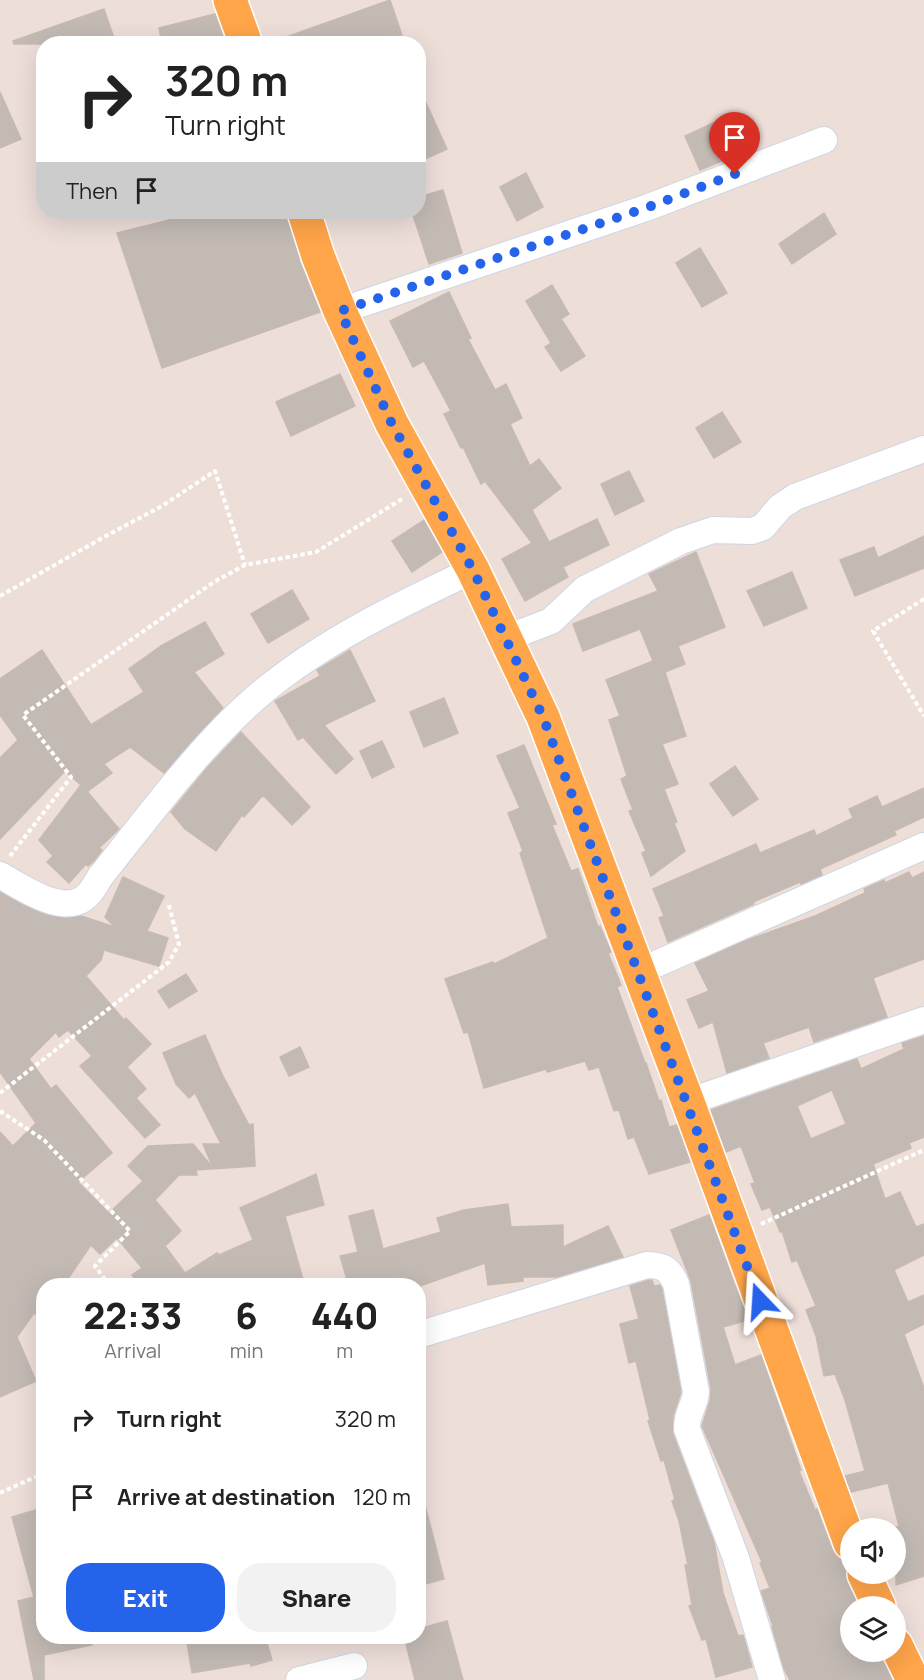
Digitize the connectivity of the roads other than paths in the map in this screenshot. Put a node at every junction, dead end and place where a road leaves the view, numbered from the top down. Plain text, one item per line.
1 (230, 0) edge
2 (243, 36) edge
3 (824, 140) dead end
4 (306, 219) edge
5 (340, 311) junction
6 (924, 449) edge
7 (473, 570) junction
8 (505, 639) junction
9 (924, 846) edge
10 (4, 867) edge
11 (638, 972) junction
12 (924, 1020) edge
13 (688, 1102) junction
14 (426, 1333) edge
15 (841, 1518) edge
16 (904, 1662) edge
17 (354, 1666) dead end
18 (299, 1680) edge
19 (772, 1680) edge
20 (913, 1680) edge

1 - 2 main road
3 - 5 street
4 - 5 main road
5 - 7 main road
6 - 8 street
7 - 8 main road
7 - 10 street
8 - 11 main road
9 - 11 street
11 - 13 main road
12 - 13 street
13 - 15 main road
14 - 19 street
16 - 20 main road
17 - 18 street

